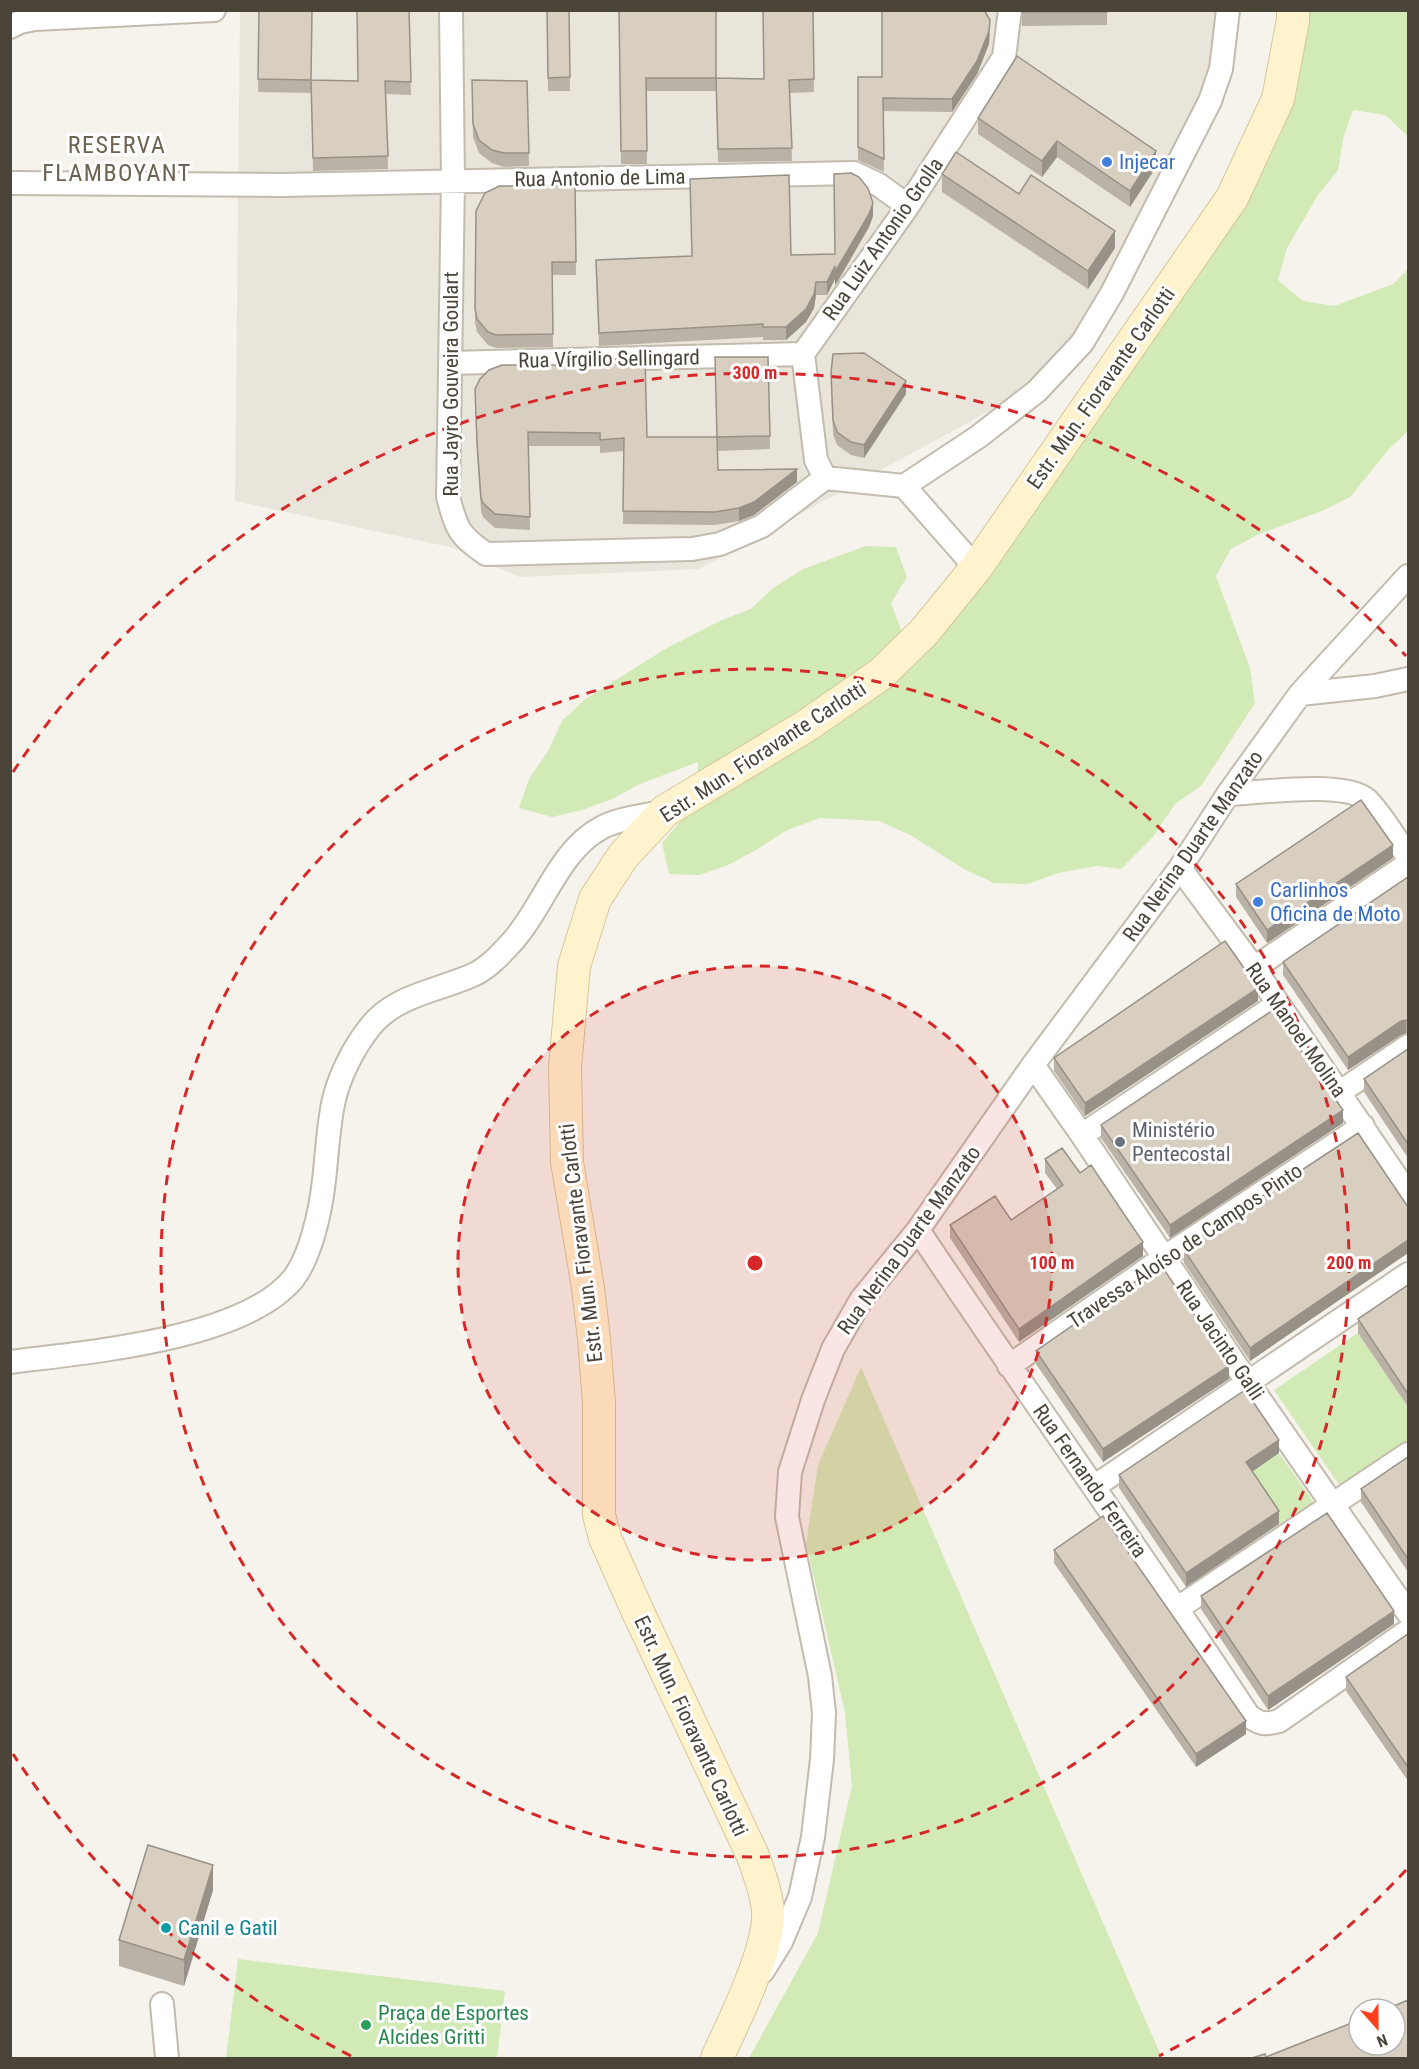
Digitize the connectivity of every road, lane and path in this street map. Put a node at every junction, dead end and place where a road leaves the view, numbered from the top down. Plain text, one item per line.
1 (214, 10) edge
2 (451, 10) edge
3 (1010, 10) edge
4 (1228, 10) edge
5 (1293, 10) edge
6 (10, 27) edge
7 (453, 181) junction
8 (10, 183) edge
9 (908, 206) junction
10 (803, 354) junction
11 (450, 363) junction
12 (825, 478) junction
13 (904, 486) junction
14 (976, 568) junction
15 (1408, 576) edge
16 (1408, 679) edge
17 (1375, 686) junction
18 (1408, 691) edge
19 (1300, 694) junction
20 (1228, 794) junction
21 (665, 811) junction
22 (1408, 857) edge
23 (1408, 864) edge
24 (1180, 868) junction
25 (1254, 968) junction
26 (1278, 1004) junction
27 (1408, 1046) edge
28 (1033, 1065) junction
29 (1340, 1092) junction
30 (1363, 1126) junction
31 (1082, 1135) junction
32 (1408, 1194) edge
33 (918, 1230) junction
34 (1165, 1257) junction
35 (1408, 1274) edge
36 (10, 1362) edge
37 (1009, 1366) junction
38 (1248, 1383) junction
39 (1408, 1454) edge
40 (1095, 1486) junction
41 (1333, 1504) junction
42 (1178, 1608) junction
43 (1408, 1613) edge
44 (1408, 1631) edge
45 (162, 2004) dead end
46 (741, 2005) junction
47 (167, 2058) edge
48 (717, 2058) edge

1 - 6 street
2 - 7 street, Rua Jayro Gouveira Goulart
3 - 9 street, Rua Luiz Antonio Grolla
4 - 13 street
5 - 14 street, Estr. Mun. Fioravante Carlotti
7 - 8 street, Rua Antonio de Lima
7 - 9 street, Rua Antonio de Lima
7 - 11 street, Rua Jayro Gouveira Goulart
9 - 10 street, Rua Luiz Antonio Grolla
10 - 11 street, Rua Vírgilio Sellingard
10 - 12 street
11 - 12 street, Rua Jayro Gouveira Goulart
12 - 13 street
13 - 14 street
14 - 21 street, Estr. Mun. Fioravante Carlotti
15 - 19 street, Rua Nerina Duarte Manzato
16 - 17 street
17 - 18 street
17 - 19 street
19 - 20 street, Rua Nerina Duarte Manzato
20 - 22 street
20 - 24 street, Rua Nerina Duarte Manzato
21 - 36 street
21 - 46 street, Estr. Mun. Fioravante Carlotti
23 - 25 street
24 - 25 street, Rua Manoel Molina
24 - 28 street, Rua Nerina Duarte Manzato
25 - 26 street, Rua Manoel Molina
26 - 29 street, Rua Manoel Molina
26 - 31 street
27 - 29 street
28 - 31 street, Rua Jacinto Galli
28 - 33 street, Rua Nerina Duarte Manzato
29 - 30 street, Rua Manoel Molina
30 - 32 street, Rua Manoel Molina
30 - 34 street, Travessa Aloíso de Campos Pinto
31 - 34 street, Rua Jacinto Galli
33 - 37 street, Rua Fernando Ferreira
33 - 46 street, Rua Nerina Duarte Manzato
34 - 37 street, Travessa Aloíso de Campos Pinto
34 - 38 street, Rua Jacinto Galli
35 - 38 street
37 - 40 street, Rua Fernando Ferreira
38 - 40 street
38 - 41 street, Rua Jacinto Galli
39 - 41 street
40 - 42 street, Rua Fernando Ferreira
41 - 42 street
41 - 43 street, Rua Jacinto Galli
42 - 44 street, Rua Fernando Ferreira
45 - 47 street
46 - 48 street, Estr. Mun. Fioravante Carlotti

